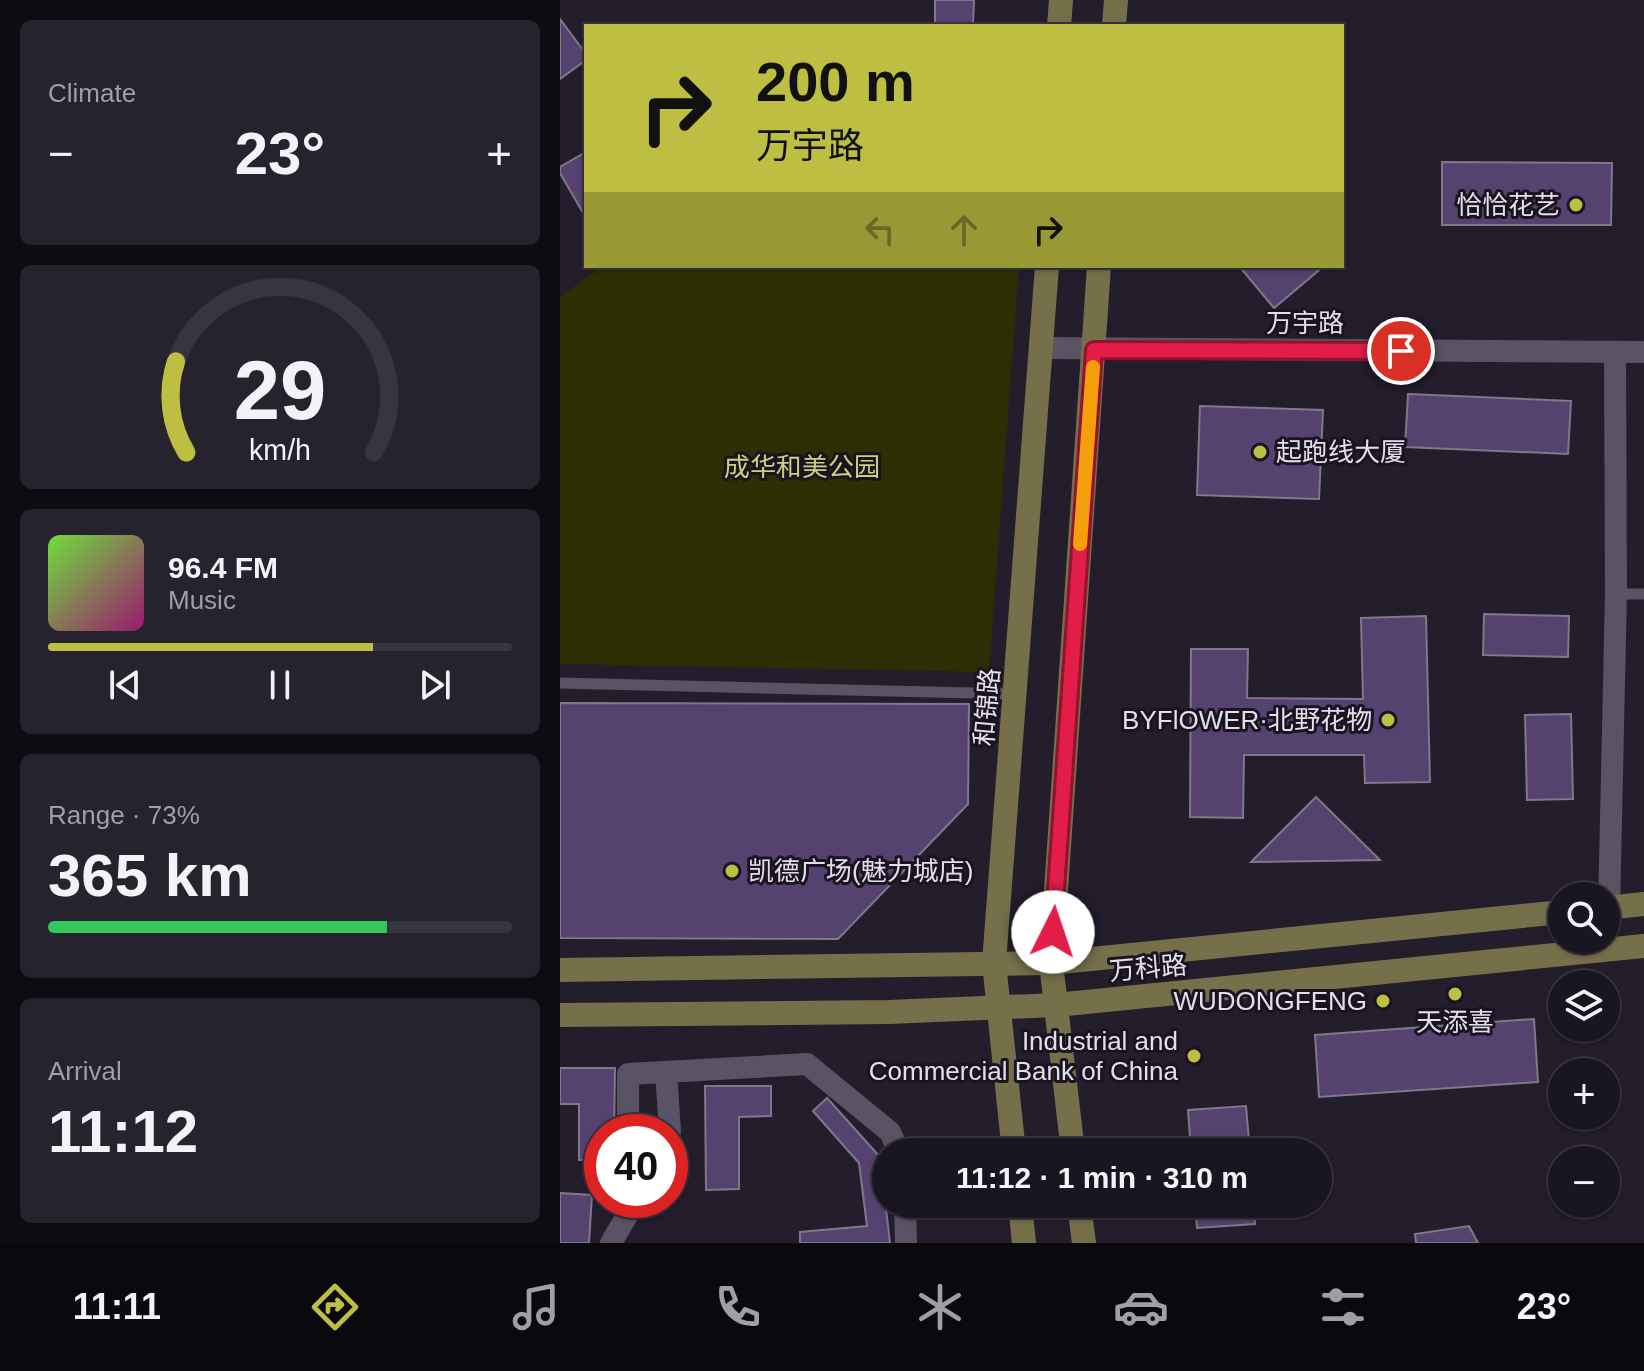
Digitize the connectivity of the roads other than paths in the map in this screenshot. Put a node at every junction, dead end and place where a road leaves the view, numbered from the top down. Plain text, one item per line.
1 (1061, 0) edge
2 (1116, 0) edge
3 (1059, 24) edge
4 (1114, 24) edge
5 (1047, 268) edge
6 (1099, 268) edge
7 (1043, 348) junction
8 (1094, 350) junction
9 (1615, 352) junction
10 (1644, 352) edge
11 (1616, 594) junction
12 (1644, 594) edge
13 (560, 683) edge
14 (1016, 694) junction
15 (1608, 882) edge
16 (1644, 904) edge
17 (1620, 907) edge
18 (1548, 913) edge
19 (1644, 946) edge
20 (994, 963) junction
21 (1051, 963) junction
22 (560, 970) edge
23 (1056, 1005) junction
24 (999, 1007) junction
25 (560, 1015) edge
26 (666, 1072) junction
27 (628, 1114) edge
28 (669, 1114) edge
29 (893, 1138) edge
30 (1013, 1138) edge
31 (1071, 1138) edge
32 (626, 1218) edge
33 (905, 1218) edge
34 (1021, 1218) edge
35 (1081, 1218) edge
36 (611, 1243) edge
37 (906, 1243) edge
38 (1024, 1243) edge
39 (1084, 1243) edge

1 - 3 main road
2 - 4 main road
5 - 7 main road, 和锦路
6 - 8 main road
7 - 8 street, 万宇路
7 - 14 main road, 和锦路
8 - 9 street, 万宇路
8 - 21 main road
9 - 10 street, 万宇路
9 - 11 street
11 - 12 lane
11 - 15 street
13 - 14 lane
14 - 20 main road, 和锦路
16 - 17 main road
18 - 21 main road, 万科路
19 - 23 main road, 万科路
20 - 21 main road, 万科路
20 - 22 main road, 万科路
20 - 24 main road, 和锦路
21 - 23 main road
23 - 24 main road, 万科路
23 - 31 main road
24 - 25 main road, 万科路
24 - 30 main road, 和锦路
26 - 27 street
26 - 28 street
26 - 29 street
32 - 36 street
33 - 37 street
34 - 38 main road
35 - 39 main road

